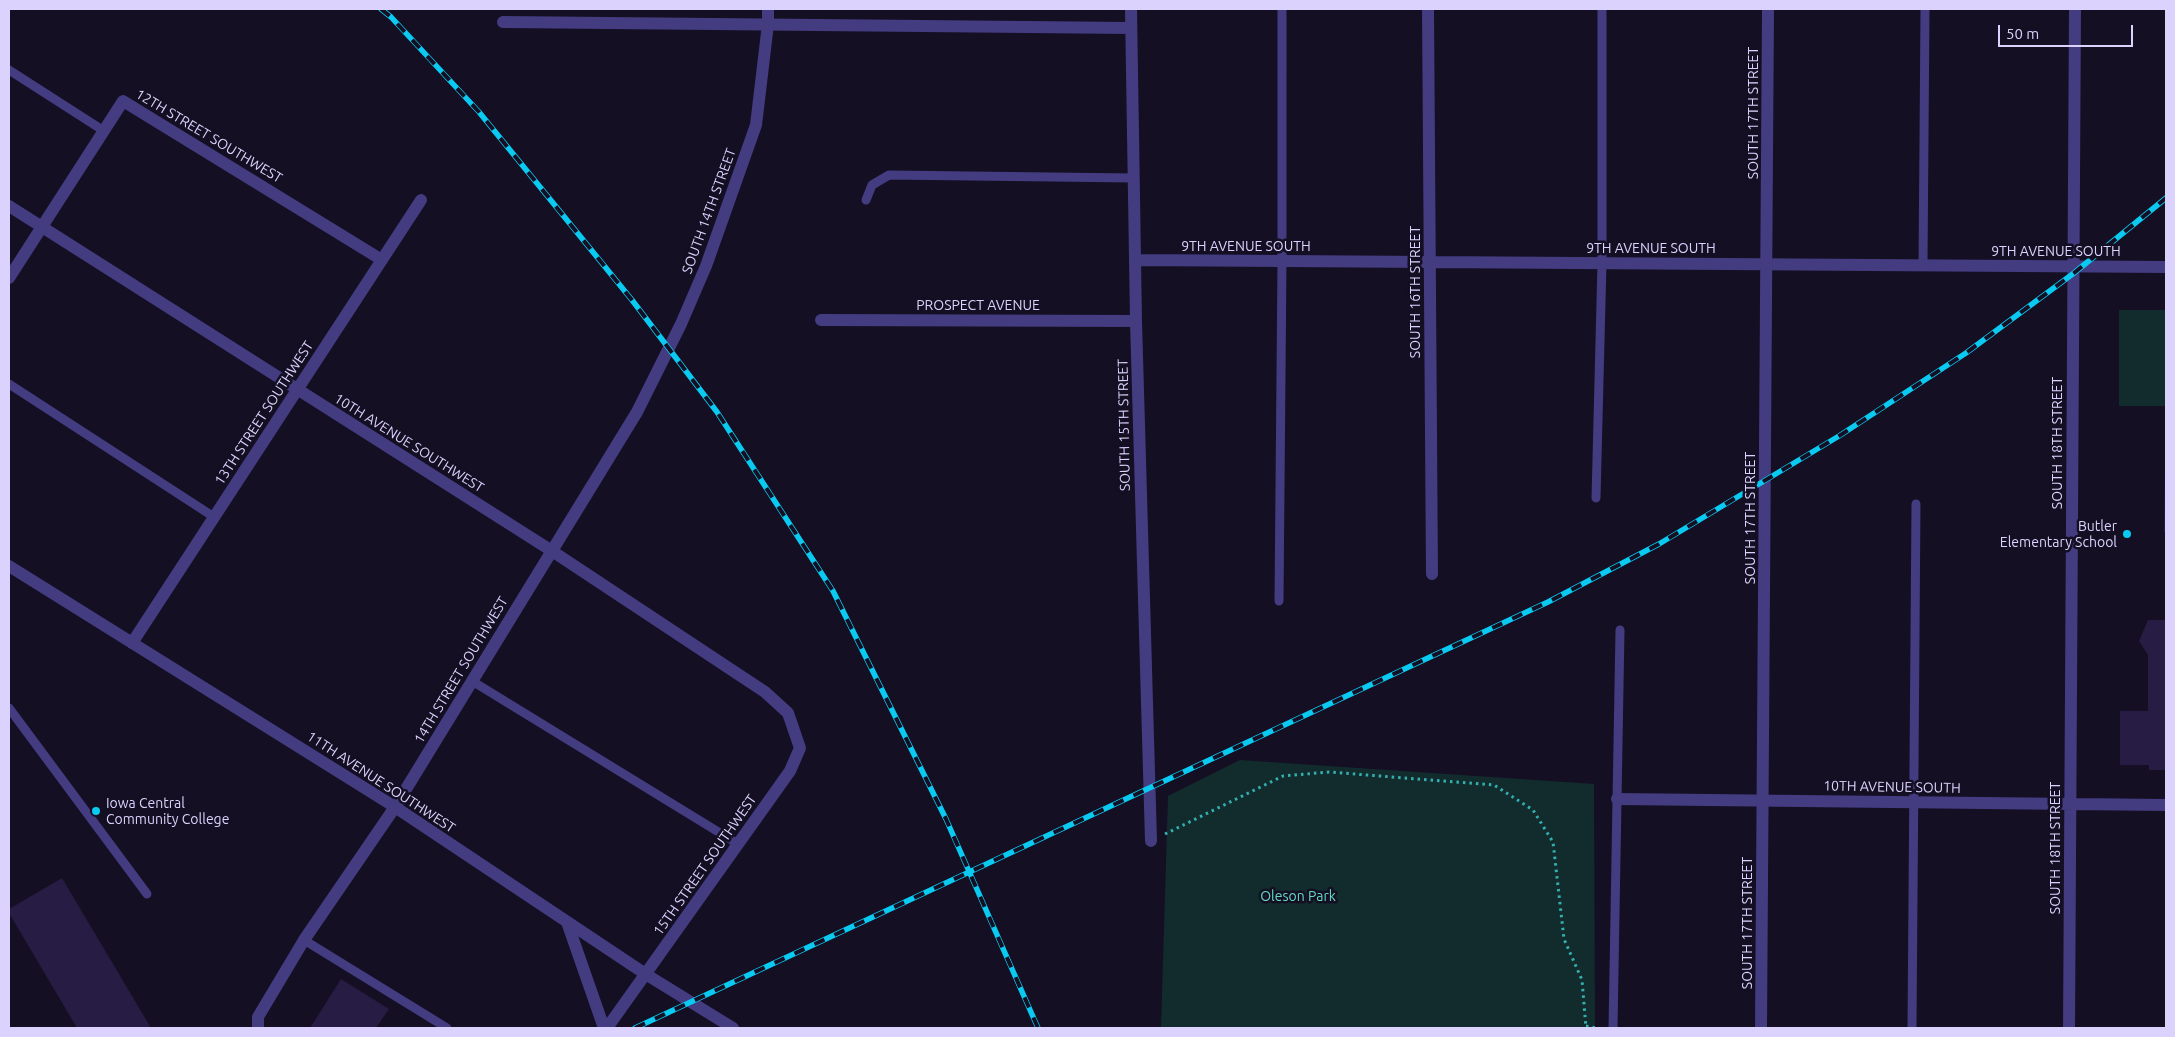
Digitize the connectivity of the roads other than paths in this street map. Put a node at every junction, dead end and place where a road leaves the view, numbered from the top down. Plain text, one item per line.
1 (768, 9) edge
2 (1131, 9) edge
3 (1282, 9) edge
4 (1428, 9) edge
5 (1602, 9) edge
6 (1768, 9) edge
7 (1925, 9) edge
8 (2075, 9) edge
9 (503, 22) dead end
10 (768, 24) junction
11 (1131, 28) junction
12 (9, 70) edge
13 (104, 131) junction
14 (1134, 178) junction
15 (421, 200) dead end
16 (866, 200) dead end
17 (9, 206) edge
18 (42, 227) junction
19 (382, 260) junction
20 (1135, 260) junction
21 (1282, 261) junction
22 (1430, 262) junction
23 (1602, 263) junction
24 (1766, 264) junction
25 (1923, 266) junction
26 (2074, 267) junction
27 (2166, 267) edge
28 (9, 278) edge
29 (820, 320) dead end
30 (1136, 321) junction
31 (9, 384) edge
32 (297, 390) junction
33 (637, 412) joint
34 (1596, 498) dead end
35 (1916, 504) dead end
36 (214, 517) junction
37 (552, 550) junction
38 (9, 566) edge
39 (1432, 574) dead end
40 (1279, 601) dead end
41 (1620, 630) dead end
42 (132, 643) junction
43 (472, 681) junction
44 (9, 708) edge
45 (788, 713) joint
46 (1617, 799) junction
47 (1763, 800) junction
48 (1914, 802) junction
49 (2070, 804) junction
50 (2166, 805) edge
51 (395, 807) junction
52 (1151, 841) road end
53 (738, 844) junction
54 (147, 894) dead end
55 (567, 922) junction
56 (304, 940) junction
57 (647, 975) junction
58 (258, 1028) edge
59 (447, 1028) edge
60 (606, 1028) edge
61 (733, 1028) edge
62 (1613, 1028) edge
63 (1761, 1028) edge
64 (1912, 1028) edge
65 (2069, 1028) edge

1 - 10 street, SOUTH 14TH STREET
2 - 11 street, SOUTH 15TH STREET
3 - 21 lane
4 - 22 street, SOUTH 16TH STREET
5 - 23 lane
6 - 24 street, SOUTH 17TH STREET
7 - 25 lane
8 - 26 street, SOUTH 18TH STREET
9 - 10 street
10 - 11 street
10 - 33 street, SOUTH 14TH STREET
11 - 14 street, SOUTH 15TH STREET
12 - 13 lane
13 - 18 street, 12TH STREET SOUTHWEST
13 - 19 street, 12TH STREET SOUTHWEST
14 - 16 lane
14 - 20 street, SOUTH 15TH STREET
15 - 19 street, 13TH STREET SOUTHWEST
17 - 18 street, 10TH AVENUE SOUTHWEST
18 - 28 street, 12TH STREET SOUTHWEST
18 - 32 street, 10TH AVENUE SOUTHWEST
19 - 32 street, 13TH STREET SOUTHWEST
20 - 21 street, 9TH AVENUE SOUTH
20 - 30 street, SOUTH 15TH STREET
21 - 22 street, 9TH AVENUE SOUTH
21 - 40 lane
22 - 23 street, 9TH AVENUE SOUTH
22 - 39 street, SOUTH 16TH STREET
23 - 24 street, 9TH AVENUE SOUTH
23 - 34 lane
24 - 25 street, 9TH AVENUE SOUTH
24 - 47 street, SOUTH 17TH STREET
25 - 26 street, 9TH AVENUE SOUTH
26 - 27 street, 9TH AVENUE SOUTH
26 - 49 street, SOUTH 18TH STREET
29 - 30 street, PROSPECT AVENUE
30 - 52 street, SOUTH 15TH STREET
31 - 36 lane
32 - 36 street, 13TH STREET SOUTHWEST
32 - 37 street, 10TH AVENUE SOUTHWEST
33 - 37 street, 14TH STREET SOUTHWEST
35 - 48 lane
36 - 42 street, 13TH STREET SOUTHWEST
37 - 43 street, 14TH STREET SOUTHWEST
37 - 45 street, 10TH AVENUE SOUTHWEST
38 - 42 street, 11TH AVENUE SOUTHWEST
41 - 46 lane
42 - 51 street, 11TH AVENUE SOUTHWEST
43 - 51 street, 14TH STREET SOUTHWEST
43 - 53 lane
44 - 54 lane
45 - 53 street, 15TH STREET SOUTHWEST
46 - 47 street, 10TH AVENUE SOUTH
46 - 62 lane
47 - 48 street, 10TH AVENUE SOUTH
47 - 63 street, SOUTH 17TH STREET
48 - 49 street, 10TH AVENUE SOUTH
48 - 64 lane
49 - 50 street, 10TH AVENUE SOUTH
49 - 65 street, SOUTH 18TH STREET
51 - 55 street, 11TH AVENUE SOUTHWEST
51 - 56 street, 14TH STREET SOUTHWEST
53 - 57 street, 15TH STREET SOUTHWEST
55 - 57 street, 11TH AVENUE SOUTHWEST
55 - 60 street, 15TH STREET SOUTHWEST
56 - 58 street, 14TH STREET SOUTHWEST
56 - 59 lane
57 - 60 street, 15TH STREET SOUTHWEST
57 - 61 street, 11TH AVENUE SOUTHWEST

